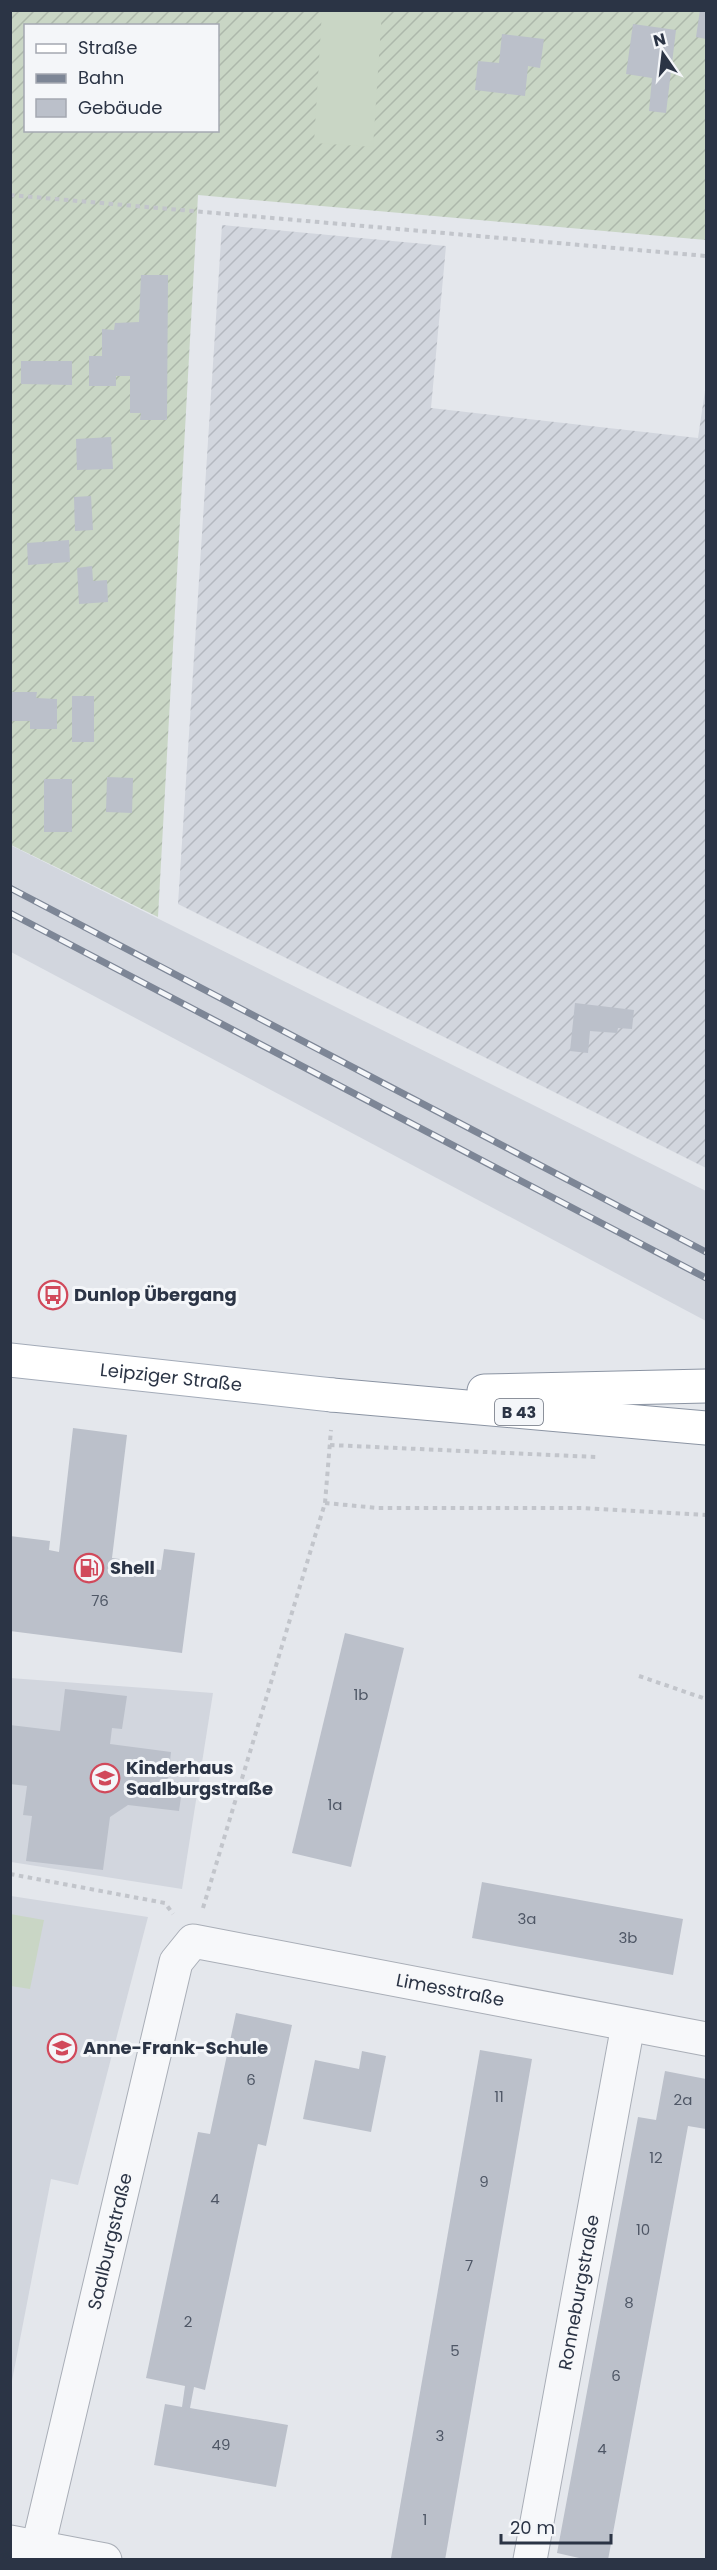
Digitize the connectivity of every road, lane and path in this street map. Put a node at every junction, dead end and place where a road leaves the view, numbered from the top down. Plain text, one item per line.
1 (10, 195) edge
2 (706, 256) edge
3 (10, 1360) edge
4 (706, 1386) edge
5 (332, 1395) junction
6 (706, 1428) edge
7 (330, 1445) junction
8 (605, 1457) dead end
9 (325, 1503) junction
10 (706, 1515) edge
11 (639, 1677) dead end
12 (706, 1699) edge
13 (10, 1874) edge
14 (193, 1941) junction
15 (628, 2025) junction
16 (706, 2039) edge
17 (24, 2544) edge
18 (105, 2559) edge
19 (530, 2559) edge

1 - 2 path
3 - 5 main road, Leipziger Straße / B 43
4 - 5 main road, B 43
5 - 6 main road, B 43
5 - 7 path
7 - 8 path
7 - 9 path
9 - 10 path
9 - 14 path
11 - 12 path
13 - 14 path
14 - 15 street, Limesstraße
14 - 17 street, Saalburgstraße
15 - 16 street, Limesstraße
15 - 19 street, Ronneburgstraße
17 - 18 street

